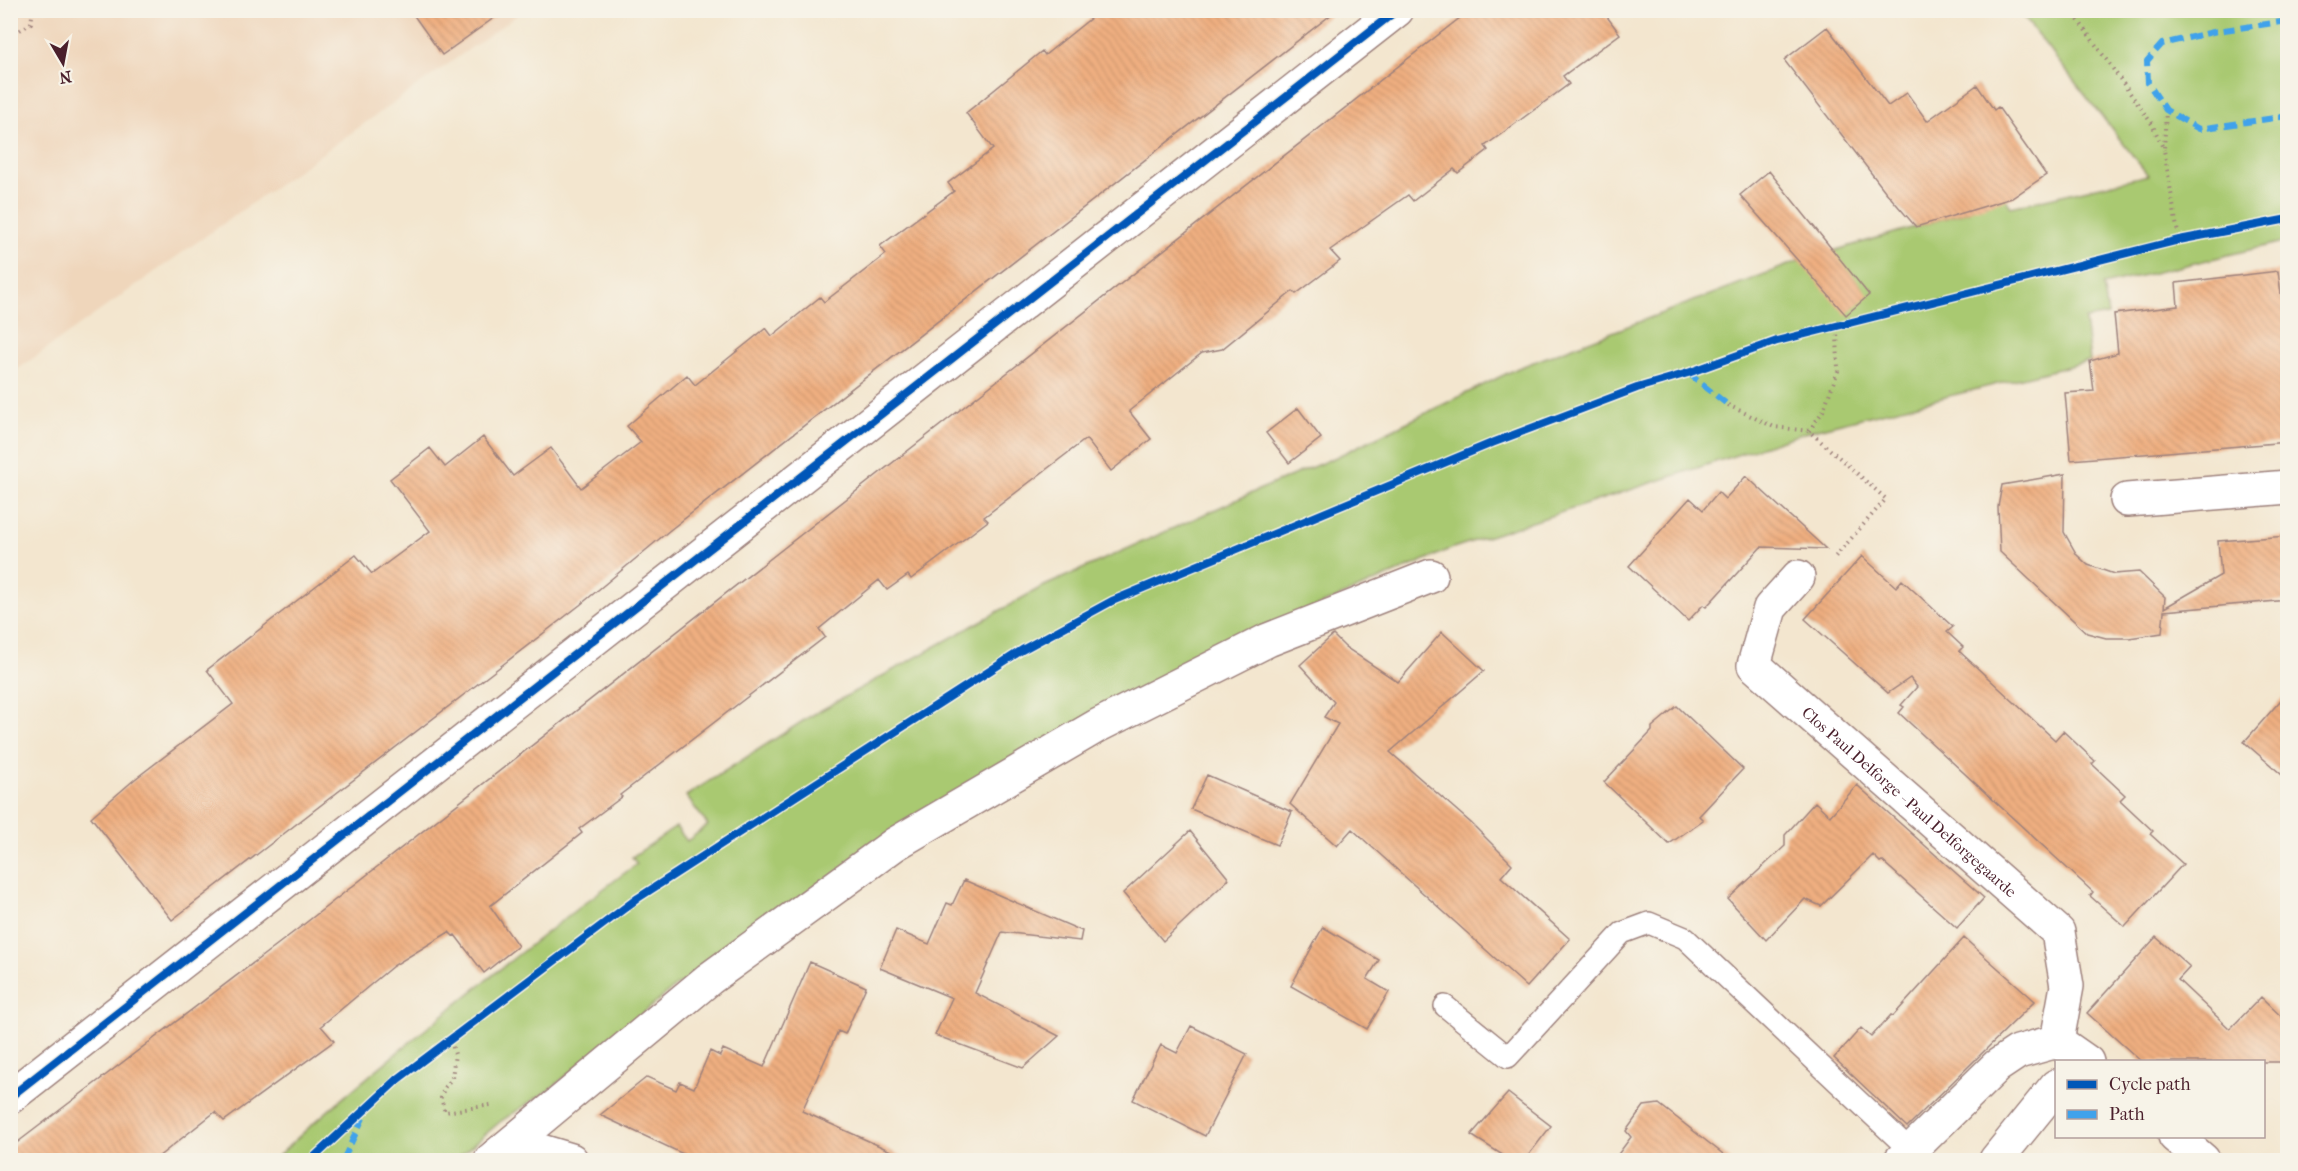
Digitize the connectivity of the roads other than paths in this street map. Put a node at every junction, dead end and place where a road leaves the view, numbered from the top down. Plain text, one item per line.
1 (1397, 10) edge
2 (2288, 487) edge
3 (2127, 500) dead end
4 (1431, 576) dead end
5 (1798, 577) road end
6 (1445, 1006) dead end
7 (2074, 1055) edge
8 (2055, 1087) edge
9 (10, 1097) edge
10 (2176, 1138) edge
11 (1905, 1155) edge
12 (494, 1158) edge
13 (571, 1161) edge
14 (1996, 1161) edge
15 (2203, 1161) edge

1 - 9 street
2 - 3 street
4 - 12 street
5 - 7 street, Clos Paul Delforge - Paul Delforgegaarde
6 - 11 lane
7 - 11 street
8 - 14 street
10 - 15 street
12 - 13 street

